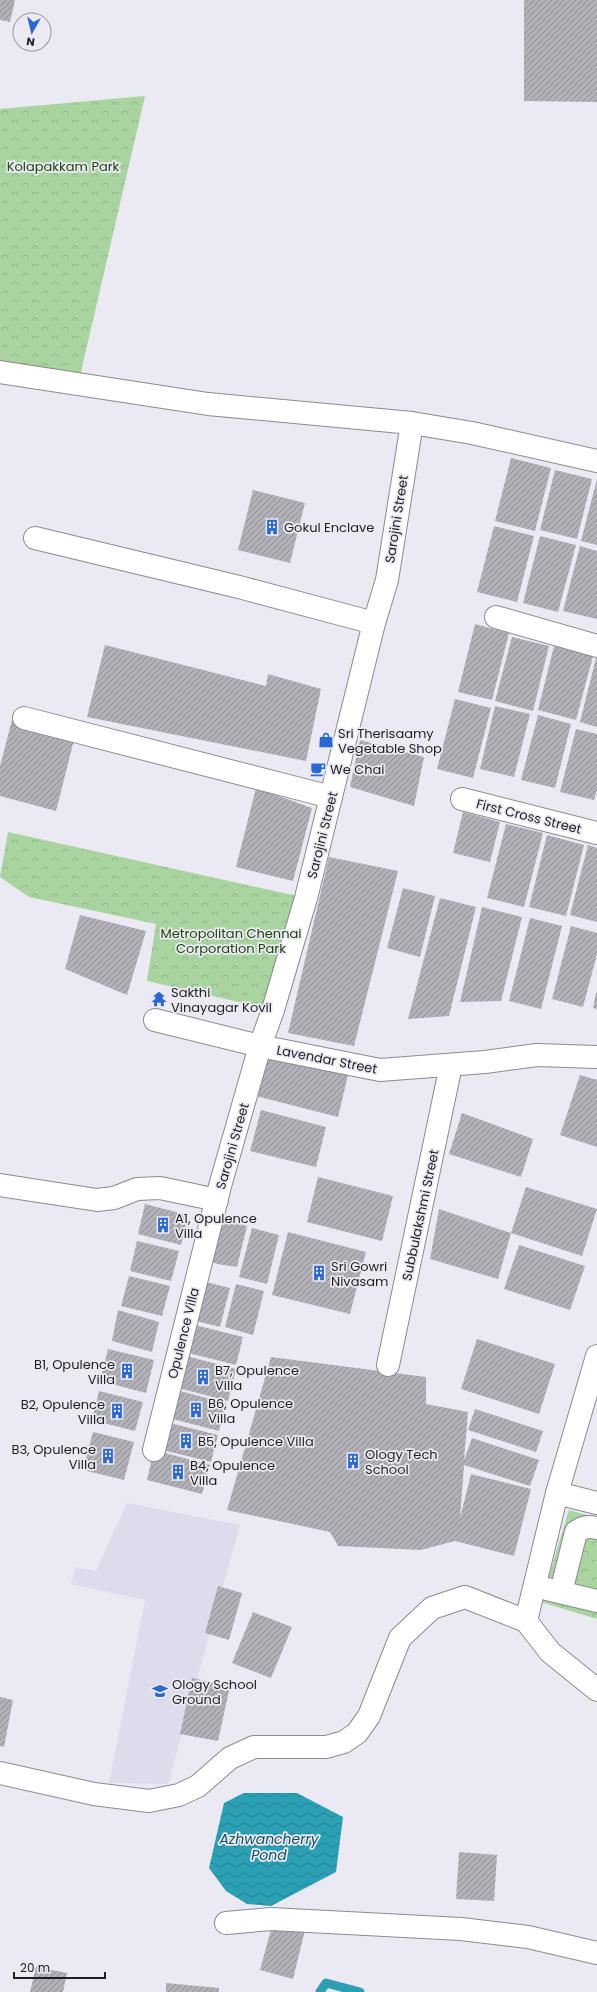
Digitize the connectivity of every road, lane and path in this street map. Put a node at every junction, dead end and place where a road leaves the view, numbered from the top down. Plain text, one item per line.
1 (0, 372) edge
2 (412, 423) junction
3 (597, 461) edge
4 (35, 538) dead end
5 (496, 617) dead end
6 (374, 623) junction
7 (597, 646) edge
8 (24, 718) dead end
9 (331, 798) junction
10 (462, 799) dead end
11 (597, 833) edge
12 (154, 1020) dead end
13 (260, 1046) junction
14 (597, 1056) edge
15 (451, 1065) junction
16 (0, 1185) edge
17 (215, 1208) junction
18 (597, 1356) edge
19 (388, 1365) dead end
20 (154, 1450) dead end
21 (558, 1493) junction
22 (597, 1503) edge
23 (597, 1528) edge
24 (534, 1587) junction
25 (561, 1592) junction
26 (597, 1601) edge
27 (526, 1621) junction
28 (597, 1690) edge
29 (0, 1773) edge
30 (226, 1923) dead end
31 (597, 1953) edge

1 - 2 street
2 - 3 street
2 - 6 street, Sarojini Street
4 - 6 street
5 - 7 street
6 - 9 street, Sarojini Street
8 - 9 street
9 - 13 street, Sarojini Street
10 - 11 street, First Cross Street
12 - 13 street, Lavendar Street
13 - 15 street, Lavendar Street
13 - 17 street, Sarojini Street
14 - 15 street, Lavendar Street
15 - 19 street, Subbulakshmi Street
16 - 17 street
17 - 20 street, Opulence Villa
18 - 21 street
21 - 22 street
21 - 24 street
23 - 25 street
24 - 25 street
24 - 27 street
25 - 26 street
27 - 28 street
27 - 29 street
30 - 31 street

